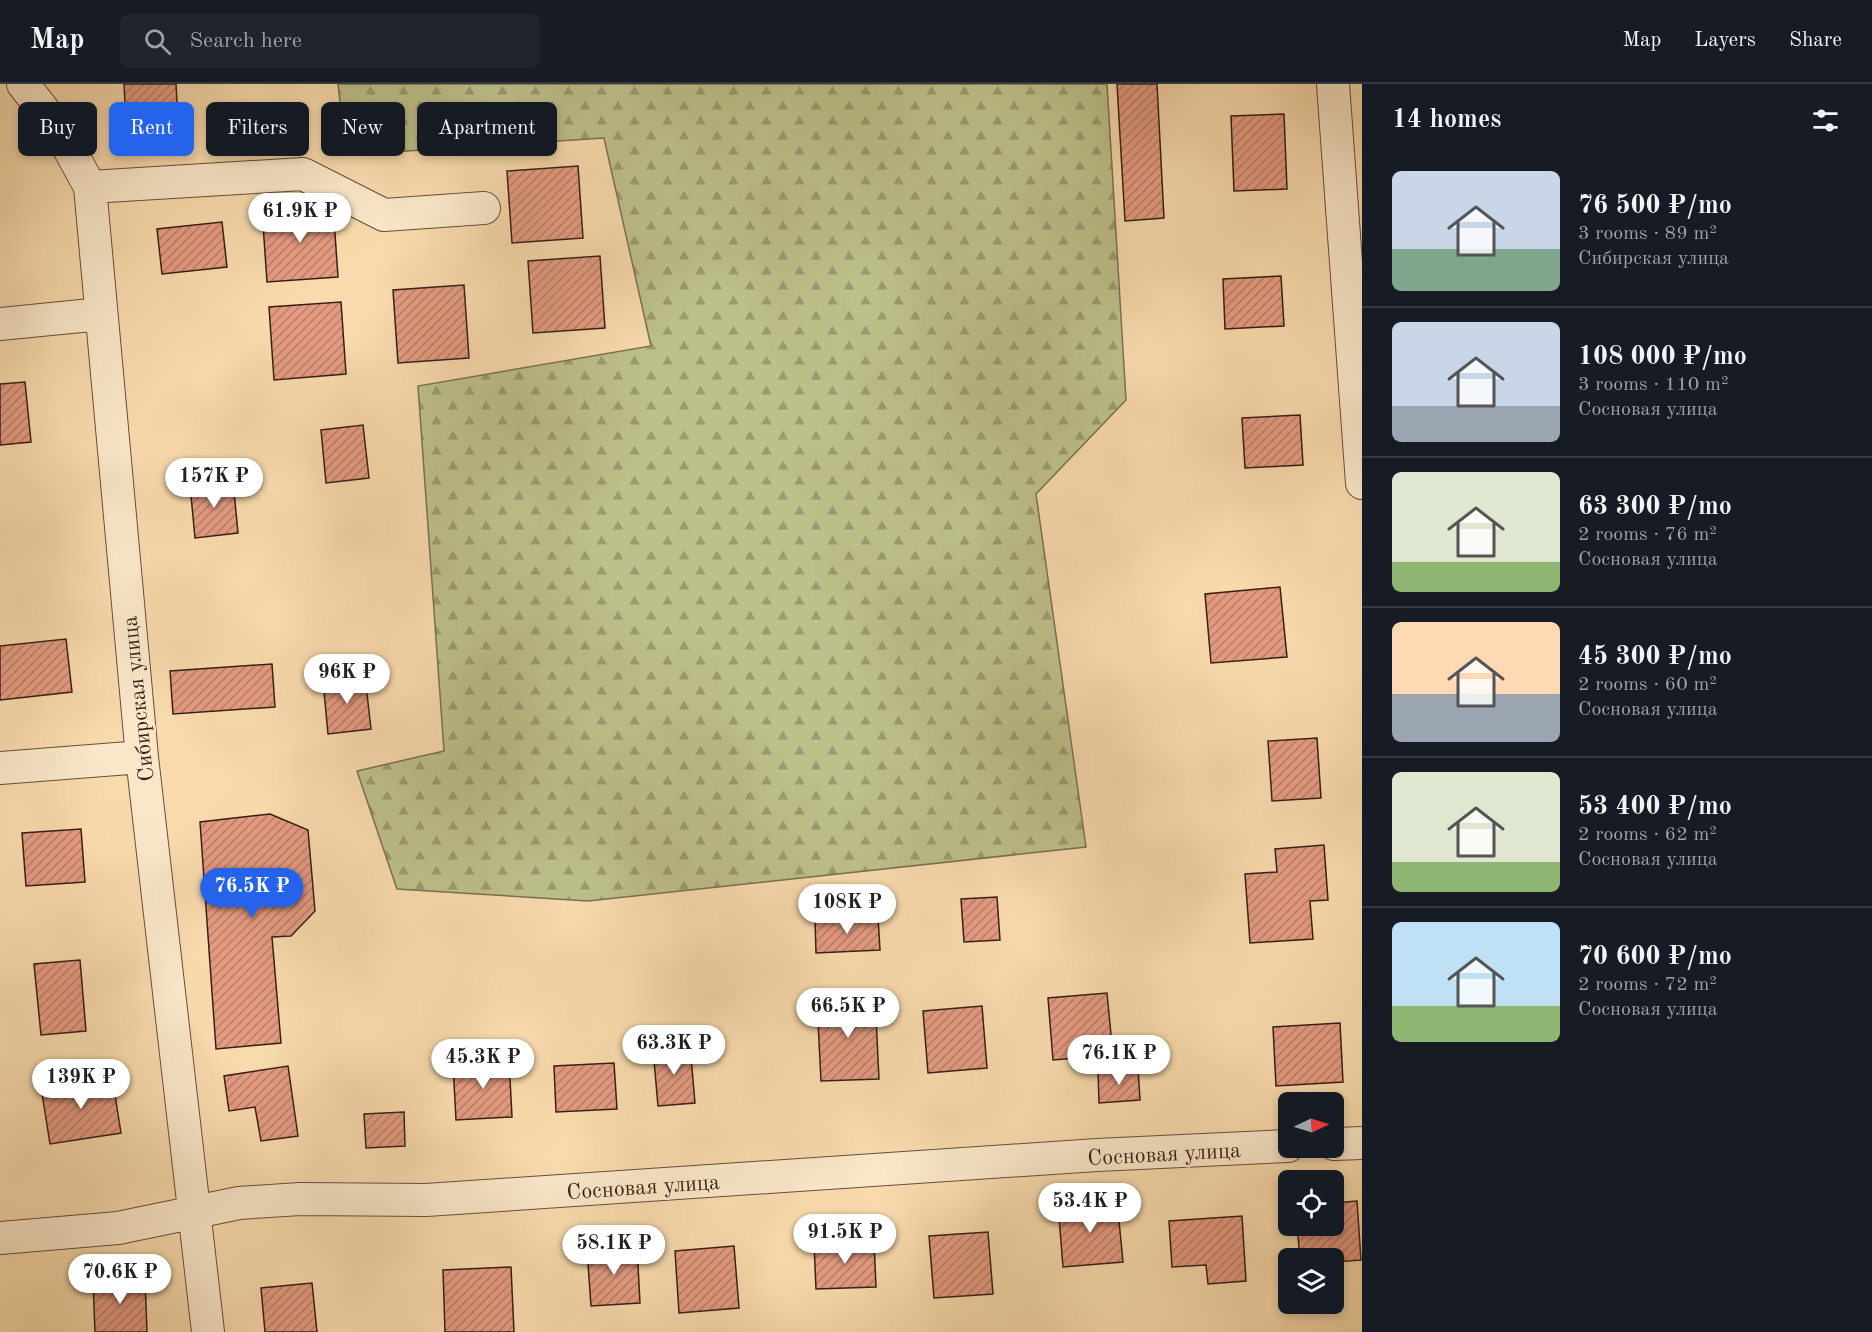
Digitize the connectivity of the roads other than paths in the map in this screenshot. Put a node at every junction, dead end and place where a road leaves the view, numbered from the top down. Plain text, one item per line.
1 (22, 84) edge
2 (1333, 84) edge
3 (90, 187) junction
4 (484, 208) dead end
5 (101, 314) junction
6 (0, 324) edge
7 (1362, 483) edge
8 (142, 757) junction
9 (0, 768) edge
10 (1362, 1143) edge
11 (1344, 1144) edge
12 (1278, 1146) edge
13 (196, 1211) junction
14 (0, 1238) edge
15 (208, 1332) edge

1 - 3 street, Сибирская улица
2 - 7 street
3 - 4 street
3 - 5 street, Сибирская улица
5 - 6 street
5 - 8 street, Сибирская улица
8 - 9 street
8 - 13 street, Сибирская улица
10 - 11 street
12 - 13 street, Сосновая улица
13 - 14 street, Сосновая улица
13 - 15 street, Сибирская улица

